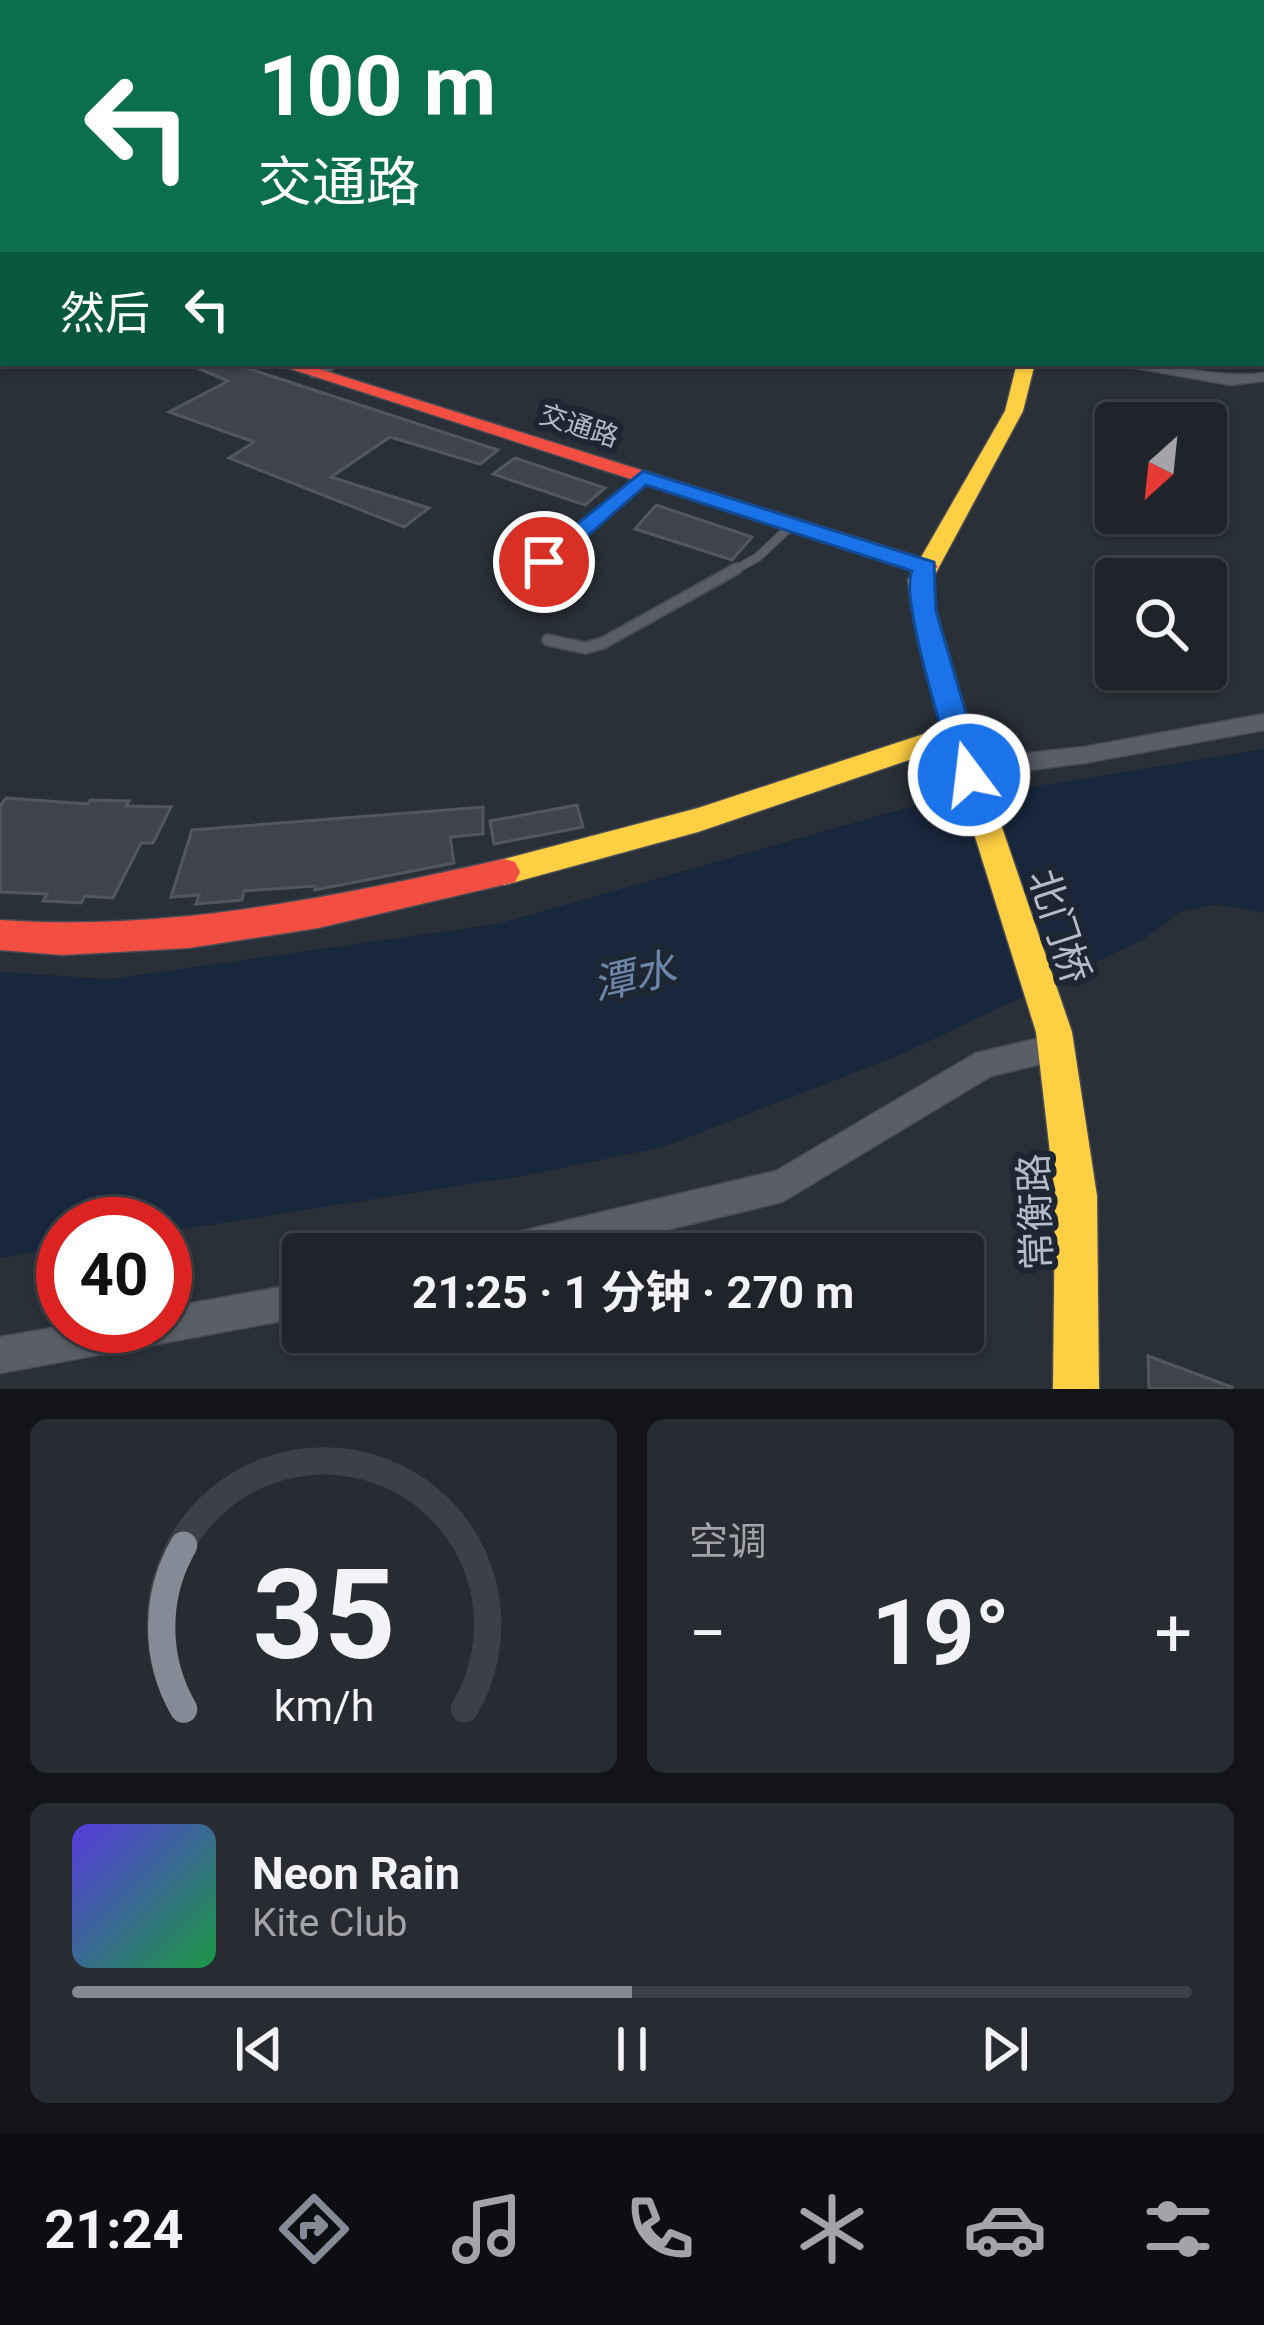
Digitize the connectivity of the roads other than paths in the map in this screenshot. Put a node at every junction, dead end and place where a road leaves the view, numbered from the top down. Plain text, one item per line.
1 (1025, 366) edge
2 (1146, 366) edge
3 (325, 368) edge
4 (1264, 377) edge
5 (643, 477) junction
6 (792, 525) junction
7 (544, 562) dead end
8 (926, 567) junction
9 (548, 640) dead end
10 (1264, 722) edge
11 (958, 734) junction
12 (968, 772) junction
13 (0, 935) edge
14 (1056, 1040) junction
15 (584, 1233) edge
16 (282, 1304) edge
17 (0, 1355) edge
18 (1076, 1389) edge

1 - 8 street
2 - 4 street
3 - 5 street, 交通路
5 - 6 street, 交通路
5 - 7 lane
6 - 8 street, 交通路
6 - 9 lane
8 - 11 street, 北门桥
10 - 12 street
11 - 12 street, 北门桥
11 - 13 street
12 - 14 street, 北门桥
14 - 15 street
14 - 18 street, 常衡路
16 - 17 street

